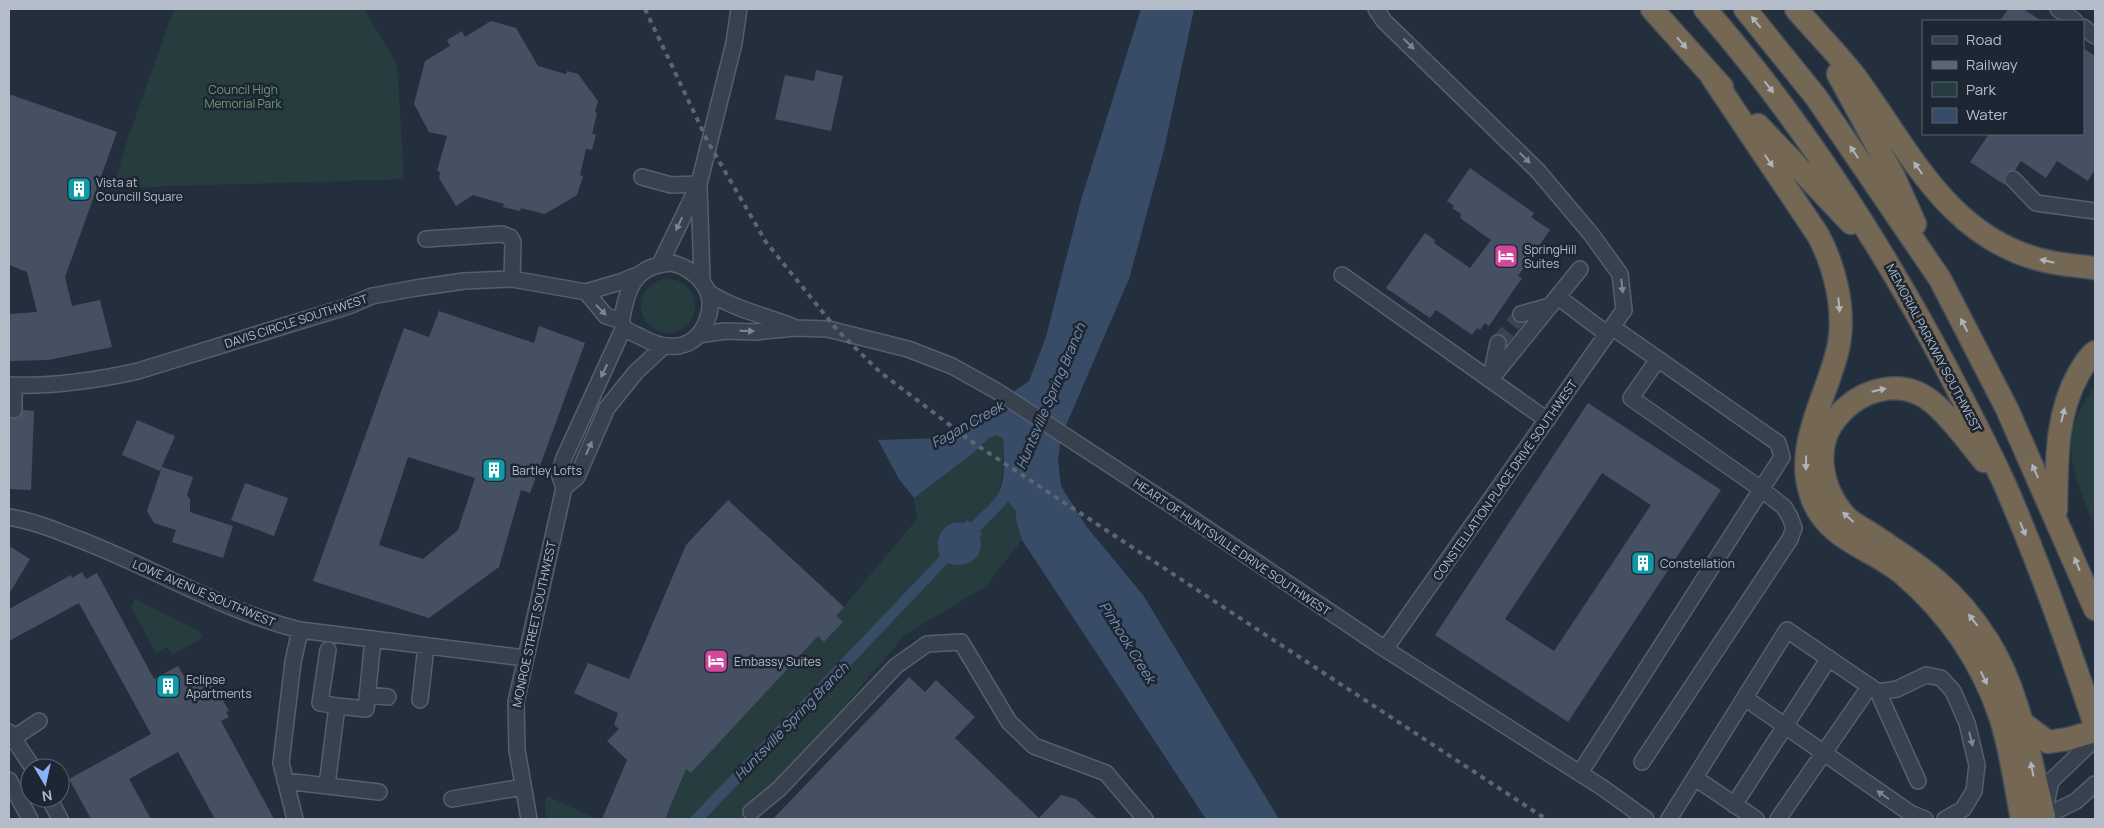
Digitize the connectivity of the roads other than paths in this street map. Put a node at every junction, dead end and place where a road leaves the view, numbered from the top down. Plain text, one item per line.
1 (739, 9) edge
2 (1376, 9) edge
3 (1652, 9) edge
4 (1705, 9) edge
5 (1745, 9) edge
6 (1796, 9) edge
7 (2058, 9) edge
8 (2074, 20) edge
9 (1812, 27) junction
10 (2084, 28) edge
11 (2095, 36) edge
12 (1712, 77) junction
13 (642, 177) dead end
14 (2013, 179) dead end
15 (699, 184) junction
16 (2095, 211) edge
17 (426, 239) dead end
18 (1887, 260) junction
19 (660, 264) junction
20 (2095, 268) edge
21 (1580, 269) dead end
22 (640, 274) junction
23 (1342, 275) dead end
24 (512, 279) junction
25 (1940, 279) junction
26 (705, 286) junction
27 (586, 292) junction
28 (1554, 301) junction
29 (1521, 314) tunnel mouth
30 (623, 324) junction
31 (795, 328) junction
32 (1610, 331) junction
33 (698, 334) junction
34 (1498, 343) tunnel mouth
35 (663, 347) junction
36 (2095, 352) edge
37 (1658, 359) junction
38 (1490, 380) junction
39 (11, 385) edge
40 (14, 410) dead end
41 (1547, 420) junction
42 (2005, 484) junction
43 (564, 488) junction
44 (1761, 489) junction
45 (2055, 516) junction
46 (9, 517) edge
47 (2095, 609) edge
48 (300, 630) junction
49 (373, 639) junction
50 (426, 646) junction
51 (1385, 649) junction
52 (328, 650) dead end
53 (525, 658) junction
54 (1829, 658) junction
55 (1874, 689) junction
56 (367, 695) junction
57 (388, 697) dead end
58 (1745, 698) junction
59 (420, 700) dead end
60 (337, 706) junction
61 (2020, 721) junction
62 (39, 722) dead end
63 (2095, 725) edge
64 (1784, 726) junction
65 (2095, 731) edge
66 (10, 737) edge
67 (2095, 739) edge
68 (1824, 754) junction
69 (26, 758) edge
70 (1642, 762) dead end
71 (1580, 773) junction
72 (1695, 778) junction
73 (9, 780) edge
74 (285, 781) junction
75 (1918, 781) dead end
76 (2095, 784) edge
77 (327, 785) junction
78 (523, 787) junction
79 (379, 792) dead end
80 (452, 799) dead end
81 (1734, 804) junction
82 (751, 812) dead end
83 (2035, 818) edge
84 (30, 819) edge
85 (295, 819) edge
86 (528, 819) edge
87 (1145, 819) edge
88 (1646, 819) edge
89 (1669, 819) edge
90 (1756, 819) edge
91 (1778, 819) edge
92 (1925, 819) edge
93 (1945, 819) edge

1 - 15 street
2 -> 32 street, CONSTELLATION PLACE DRIVE SOUTHWEST
3 -> 12 highway
4 -> 18 highway, MEMORIAL PARKWAY SOUTHWEST
25 -> 5 highway
6 - 9 highway
7 - 8 street
20 -> 9 highway
9 - 25 highway
10 - 11 street
12 - 18 highway
12 -> 83 highway
13 - 15 street
14 - 16 street
15 -> 19 street
15 - 26 street
17 - 24 street
18 - 42 highway, MEMORIAL PARKWAY SOUTHWEST
19 - 22 street
19 - 26 street
21 - 28 street
22 - 27 street
22 - 30 street, MONROE STREET SOUTHWEST
23 - 38 street
24 - 27 street, DAVIS CIRCLE SOUTHWEST
24 - 39 street, DAVIS CIRCLE SOUTHWEST
45 -> 25 highway
26 - 31 street, HEART OF HUNTSVILLE DRIVE SOUTHWEST
26 - 33 street
27 -> 30 street
28 - 29 street
28 - 32 street
28 - 38 street
30 - 35 street
30 -> 43 street, MONROE STREET SOUTHWEST
33 -> 31 street, HEART OF HUNTSVILLE DRIVE SOUTHWEST
31 - 51 street, HEART OF HUNTSVILLE DRIVE SOUTHWEST
32 - 37 street
32 - 41 street, CONSTELLATION PLACE DRIVE SOUTHWEST
33 - 35 street, MONROE STREET SOUTHWEST
34 - 38 street
43 -> 35 street, MONROE STREET SOUTHWEST
45 -> 36 highway
37 - 44 street
37 - 44 street
38 - 41 street
39 - 40 street
41 - 51 street, CONSTELLATION PLACE DRIVE SOUTHWEST
61 -> 42 highway
42 -> 63 highway, MEMORIAL PARKWAY SOUTHWEST
43 - 53 street, MONROE STREET SOUTHWEST
44 - 70 street
44 - 71 street
47 -> 45 highway
46 - 48 street, LOWE AVENUE SOUTHWEST
48 - 49 street, LOWE AVENUE SOUTHWEST
48 - 74 street
49 - 50 street, LOWE AVENUE SOUTHWEST
49 - 56 street
50 - 53 street, LOWE AVENUE SOUTHWEST
50 - 59 street
51 - 71 street, HEART OF HUNTSVILLE DRIVE SOUTHWEST
52 - 60 street
53 - 78 street, MONROE STREET SOUTHWEST
54 - 55 street
54 - 58 street
54 - 64 street
55 - 68 street
55 - 75 street
55 -> 93 street
56 - 57 street
56 - 60 street
58 - 64 street
58 - 72 street
60 - 77 street
61 - 65 highway
83 -> 61 highway
62 - 66 street
64 - 68 street
64 - 81 street
66 - 69 street
67 - 83 street
68 - 91 street
92 -> 68 street
71 - 88 street, HEART OF HUNTSVILLE DRIVE SOUTHWEST
72 - 81 street
72 - 89 street
73 - 84 street
74 - 77 street
74 - 85 street
76 - 83 street
77 - 79 street
78 - 80 street
78 - 86 street, MONROE STREET SOUTHWEST
81 - 90 street
82 - 87 street

